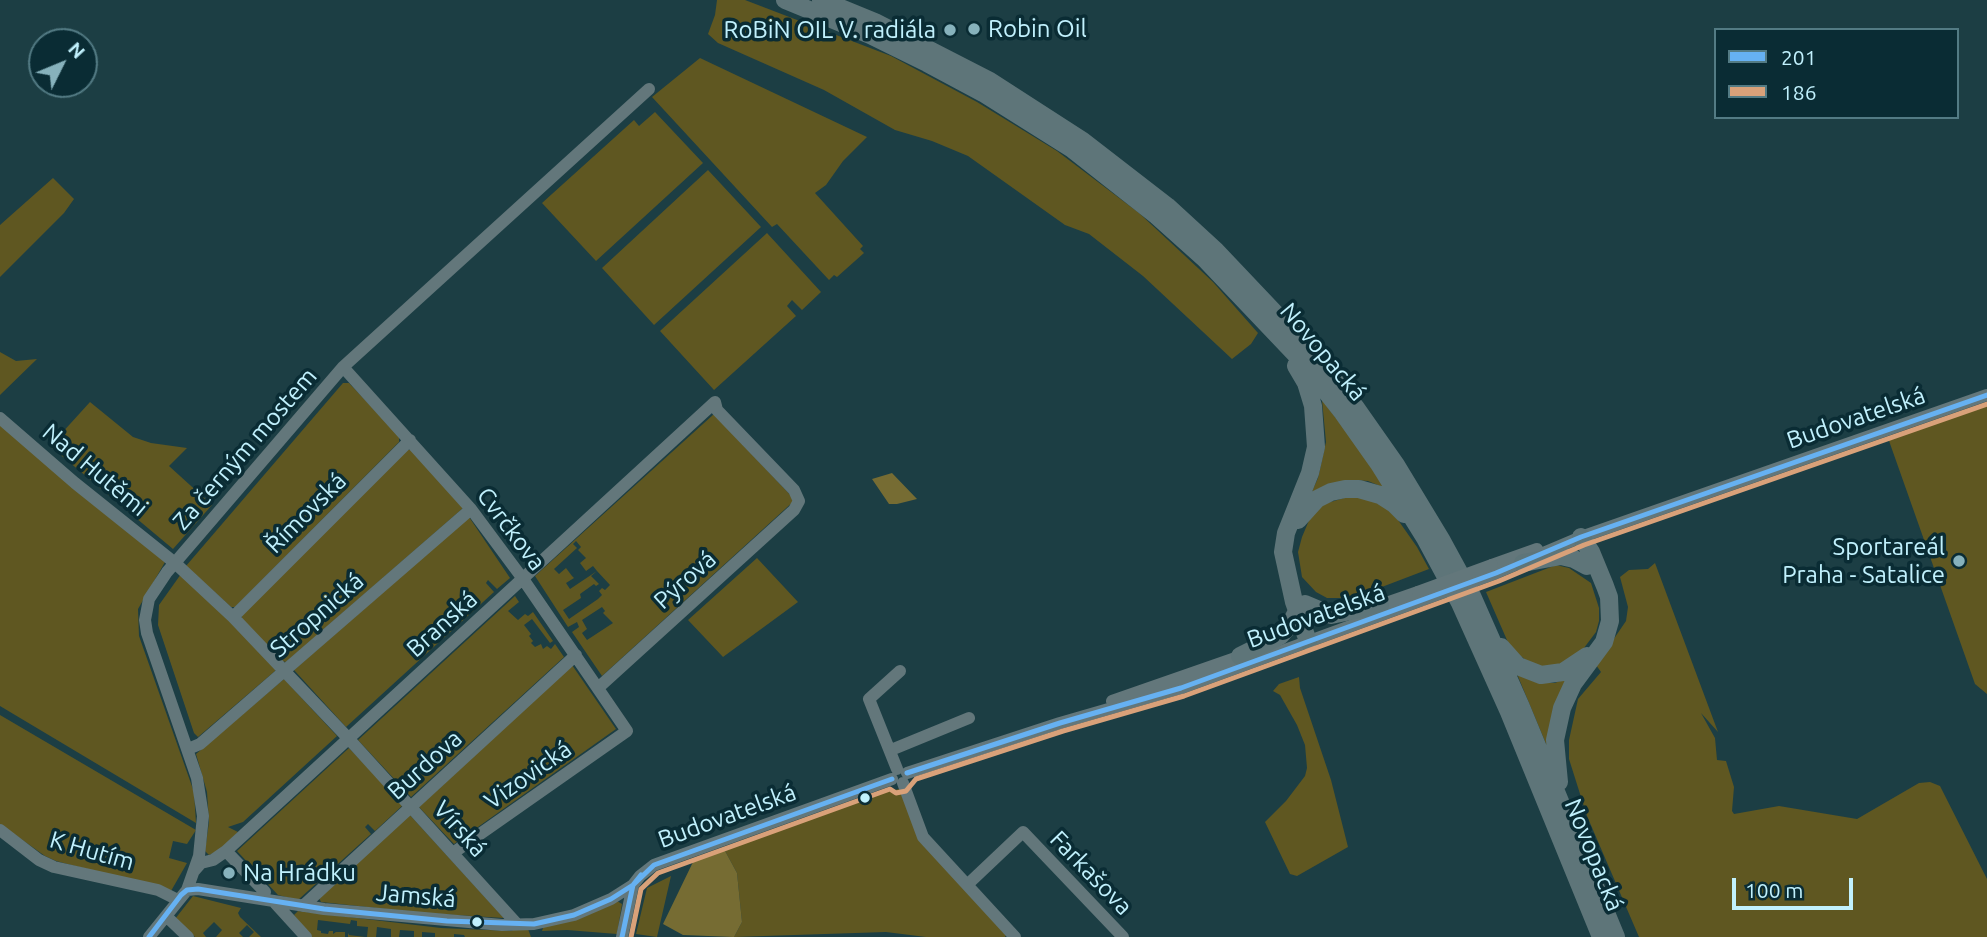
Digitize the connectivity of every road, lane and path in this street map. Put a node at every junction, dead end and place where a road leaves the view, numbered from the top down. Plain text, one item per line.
1 (785, 0) edge
2 (821, 0) edge
3 (649, 89) dead end
4 (1272, 327) junction
5 (343, 367) junction
6 (1987, 395) edge
7 (0, 418) edge
8 (410, 440) junction
9 (799, 501) joint
10 (471, 509) junction
11 (1581, 537) junction
12 (1425, 538) junction
13 (175, 563) junction
14 (1523, 563) junction
15 (1587, 566) junction
16 (1494, 569) junction
17 (523, 579) junction
18 (1420, 596) junction
19 (1380, 605) junction
20 (1301, 607) junction
21 (233, 617) junction
22 (1482, 618) junction
23 (1310, 635) junction
24 (576, 655) junction
25 (1240, 656) junction
26 (284, 671) junction
27 (900, 671) dead end
28 (598, 688) junction
29 (969, 718) dead end
30 (1060, 723) junction
31 (627, 731) joint
32 (348, 738) junction
33 (188, 750) junction
34 (891, 750) junction
35 (900, 776) junction
36 (411, 806) junction
37 (1568, 822) junction
38 (0, 831) edge
39 (226, 850) junction
40 (453, 853) junction
41 (194, 871) junction
42 (633, 885) junction
43 (967, 885) junction
44 (187, 890) junction
45 (265, 892) dead end
46 (177, 900) junction
47 (275, 902) junction
48 (303, 906) junction
49 (166, 916) junction
50 (517, 924) junction
51 (534, 930) edge
52 (149, 937) edge
53 (188, 937) edge
54 (306, 937) edge
55 (622, 937) edge
56 (1015, 937) edge
57 (1123, 937) edge
58 (1601, 937) edge
59 (1616, 937) edge

1 - 4 highway, Novopacká
2 - 22 highway, Novopacká
3 - 5 street, Za černým mostem
4 - 12 highway, Novopacká
4 - 20 highway
5 - 8 street, Cvrčkova
5 - 13 street, Za černým mostem
6 - 11 street, Budovatelská
7 - 13 street, Nad Hutěmi
8 - 10 street, Cvrčkova
8 - 21 street, Římovská
9 - 17 street, Branská
9 - 28 street, Pýrová
10 - 17 street, Cvrčkova
10 - 26 street, Stropnická
11 - 14 street, Budovatelská
11 - 15 highway
11 - 16 street, Budovatelská
11 - 37 highway
12 - 20 highway
12 - 58 highway, Novopacká
13 - 21 street, Nad Hutěmi
13 - 33 street, Za černým mostem
14 - 15 highway
14 - 16 street, Budovatelská
15 - 22 highway
16 - 18 street, Budovatelská, bridge
17 - 24 street, Cvrčkova
17 - 32 street, Branská
18 - 19 street, Budovatelská
18 - 23 street, Budovatelská
19 - 20 highway
19 - 23 street, Budovatelská
20 - 23 highway
20 - 25 highway
21 - 26 street, Nad Hutěmi
22 - 37 highway, Novopacká
23 - 25 street, Budovatelská
23 - 30 street, Budovatelská
24 - 28 street, Cvrčkova
24 - 36 street, Burdova
25 - 30 street, Budovatelská
26 - 32 street, Vírská
26 - 33 street, Stropnická
27 - 34 street
28 - 31 street, Cvrčkova
29 - 34 street
30 - 35 street, Budovatelská
31 - 40 street, Vizovická
32 - 36 street, Vírská
32 - 39 street, Branská
33 - 41 street, Za černým mostem
34 - 35 street
35 - 42 street, Budovatelská
35 - 43 street
36 - 40 street, Vírská
36 - 48 street, Burdova
37 - 59 highway, Novopacká
38 - 46 street, K Hutím
39 - 41 street, Branská
39 - 45 street
40 - 50 street, Vírská
41 - 44 street, Za černým mostem
42 - 51 street, Budovatelská
42 - 55 street
43 - 56 street
43 - 57 street, Farkašova
44 - 46 street, Za černým mostem
44 - 47 street, Jamská
46 - 49 street, Za černým mostem
47 - 48 street, Jamská
47 - 54 street
48 - 50 street, Jamská
49 - 52 street, Za černým mostem
49 - 53 street
50 - 51 street, Jamská

